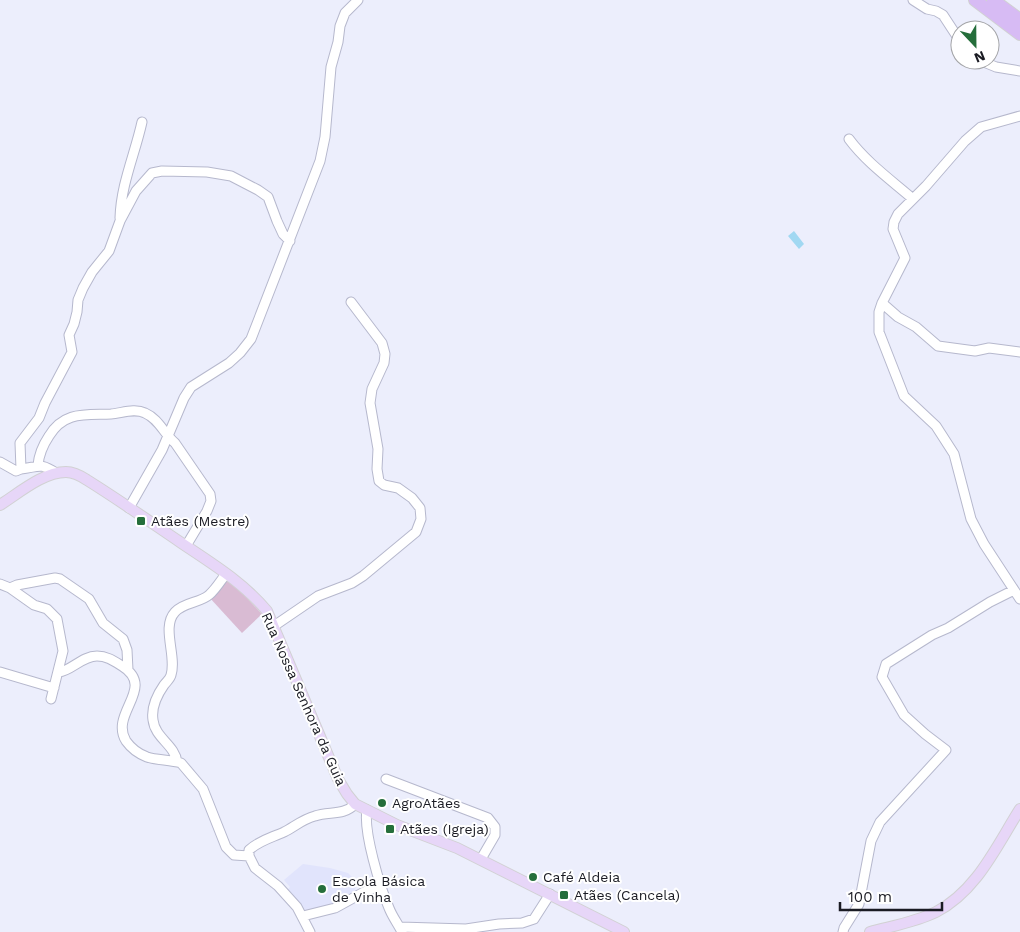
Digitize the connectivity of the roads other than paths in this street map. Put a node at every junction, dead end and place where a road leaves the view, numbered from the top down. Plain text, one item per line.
1 (358, 0) edge
2 (913, 0) edge
3 (975, 0) edge
4 (993, 0) edge
5 (1017, 25) edge
6 (950, 26) edge
7 (1000, 68) edge
8 (1020, 71) edge
9 (1020, 116) edge
10 (142, 122) dead end
11 (849, 139) dead end
12 (912, 199) junction
13 (120, 221) junction
14 (290, 241) junction
15 (351, 302) dead end
16 (882, 304) junction
17 (1020, 352) edge
18 (167, 437) junction
19 (0, 462) edge
20 (38, 465) junction
21 (21, 469) junction
22 (56, 473) junction
23 (0, 504) edge
24 (129, 508) junction
25 (186, 546) junction
26 (226, 574) junction
27 (0, 584) edge
28 (10, 588) junction
29 (1014, 590) junction
30 (1020, 598) edge
31 (274, 626) junction
32 (128, 670) junction
33 (0, 672) edge
34 (59, 672) junction
35 (54, 688) junction
36 (51, 699) dead end
37 (177, 762) junction
38 (386, 779) dead end
39 (355, 804) junction
40 (1020, 809) edge
41 (366, 810) junction
42 (249, 856) junction
43 (481, 859) junction
44 (381, 885) junction
45 (550, 894) junction
46 (303, 916) junction
47 (522, 927) edge
48 (401, 930) edge
49 (310, 932) edge
50 (624, 932) edge
51 (843, 932) edge
52 (870, 932) edge

1 - 14 street
2 - 6 street
3 - 5 highway
4 - 5 highway
7 - 8 street
9 - 12 street
10 - 13 street
11 - 12 street
12 - 16 street
13 - 14 street
13 - 21 street
14 - 18 street
15 - 31 street
16 - 17 street
16 - 29 street
18 - 20 street
18 - 24 street
18 - 25 street
19 - 21 street
20 - 21 street
20 - 22 street
22 - 23 main road
22 - 24 main road, Rua Nossa Senhora da Guia
24 - 25 main road, Rua Nossa Senhora da Guia
25 - 26 main road, Rua Nossa Senhora da Guia
26 - 31 main road, Rua Nossa Senhora da Guia
26 - 37 street
27 - 28 street
28 - 32 street
28 - 34 street
29 - 30 street
29 - 51 street
31 - 39 main road, Rua Nossa Senhora da Guia
32 - 34 street
32 - 37 street
33 - 35 street
34 - 35 street
35 - 36 street
37 - 42 street
38 - 43 street
39 - 41 main road, Rua Nossa Senhora da Guia
39 - 42 street
40 - 52 main road
41 - 43 main road, Rua Nossa Senhora da Guia
41 - 44 street
42 - 46 street
43 - 45 main road, Rua Nossa Senhora da Guia
44 - 46 street
44 - 48 street
45 - 47 street
45 - 50 main road, Rua Nossa Senhora da Guia
46 - 49 street
47 - 48 street

